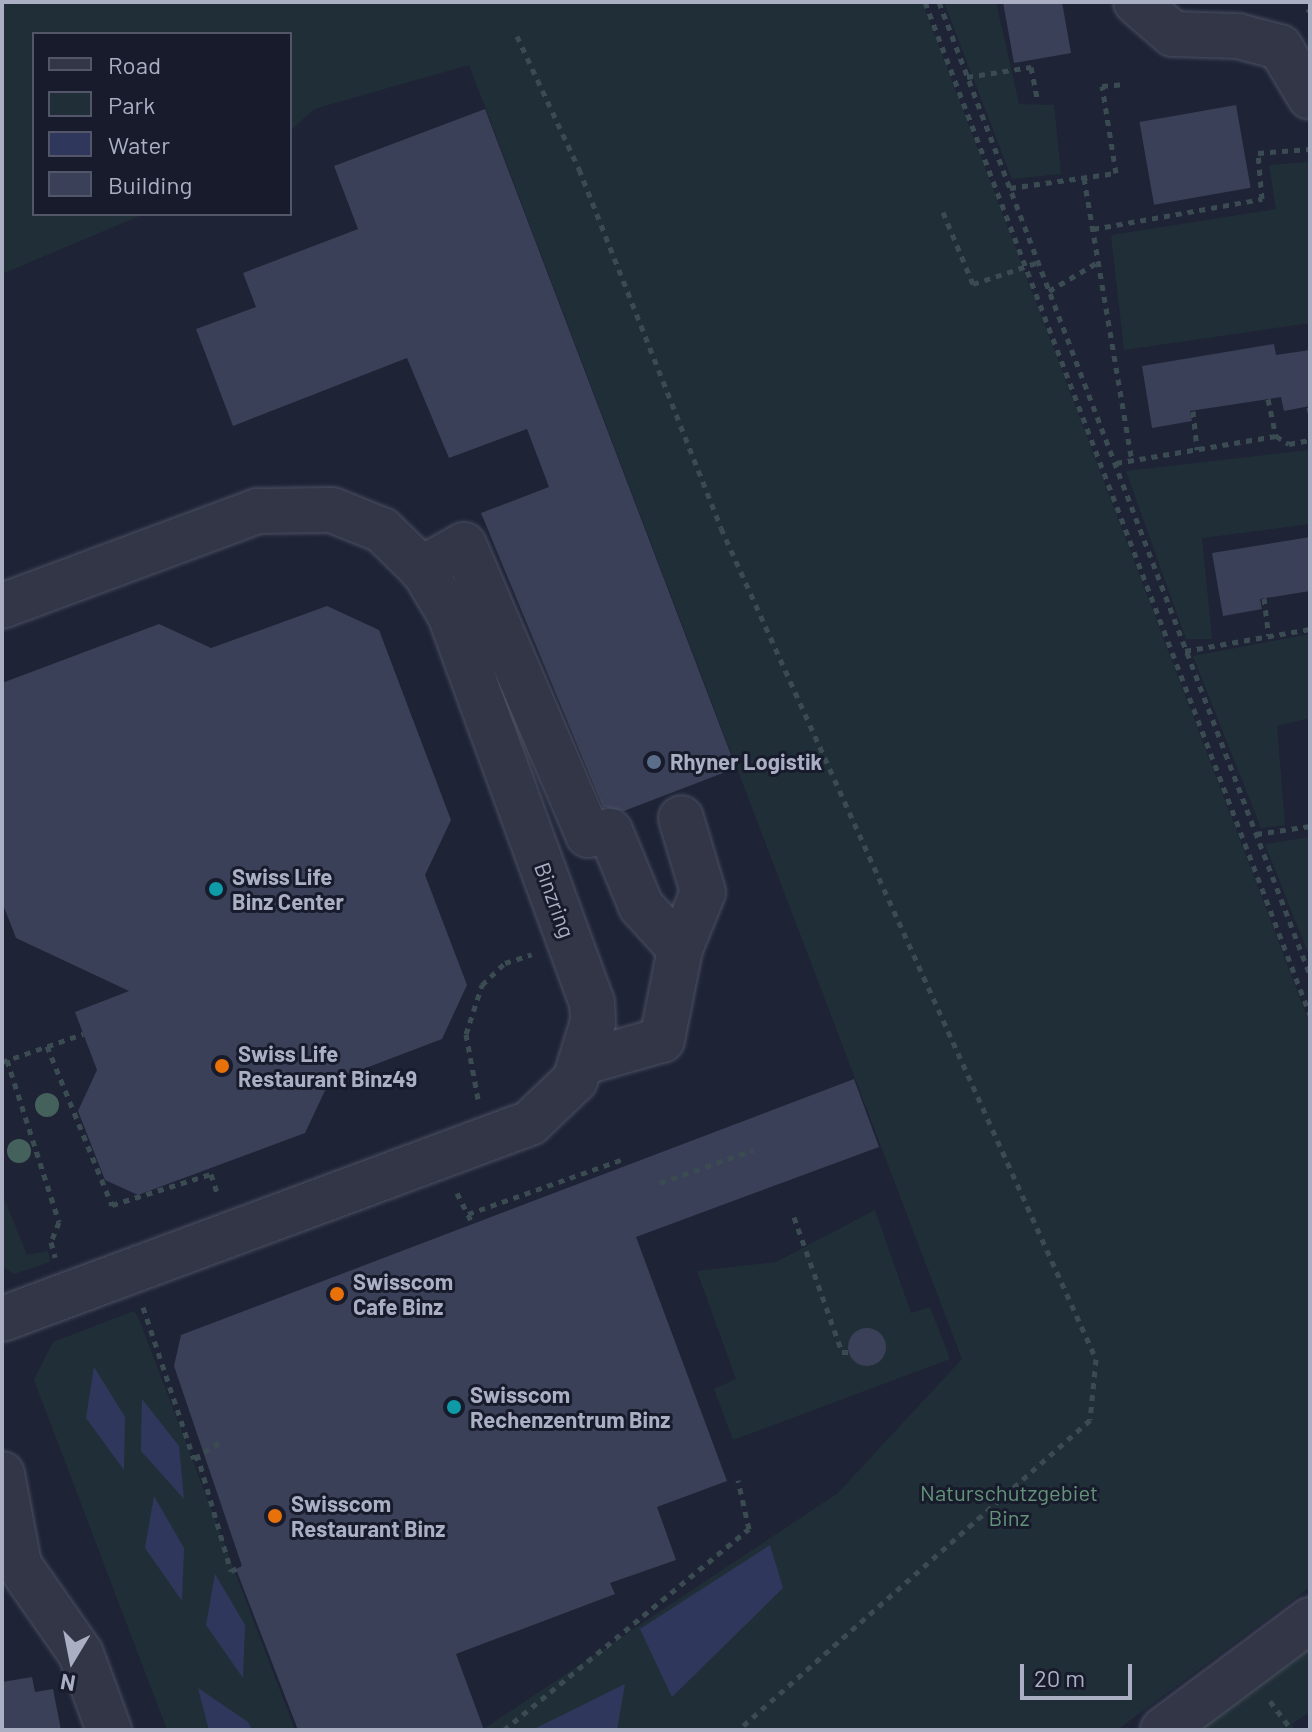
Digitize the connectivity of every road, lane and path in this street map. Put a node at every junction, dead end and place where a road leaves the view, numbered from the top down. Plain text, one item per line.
1 (925, 2) edge
2 (939, 2) edge
3 (1136, 2) edge
4 (517, 36) dead end
5 (967, 77) junction
6 (1123, 84) dead end
7 (1310, 97) edge
8 (1037, 99) dead end
9 (1310, 149) edge
10 (1084, 178) junction
11 (1010, 188) junction
12 (943, 212) dead end
13 (1093, 229) junction
14 (1039, 262) junction
15 (1098, 262) junction
16 (1025, 267) junction
17 (1049, 291) junction
18 (1268, 399) dead end
19 (1193, 411) dead end
20 (1276, 436) junction
21 (1310, 440) edge
22 (1197, 450) junction
23 (1132, 461) junction
24 (1115, 463) junction
25 (421, 569) junction
26 (1264, 598) dead end
27 (2, 606) edge
28 (1310, 629) edge
29 (1269, 636) junction
30 (1184, 651) junction
31 (681, 818) dead end
32 (1310, 826) edge
33 (1256, 834) junction
34 (680, 949) junction
35 (539, 951) dead end
36 (1310, 975) edge
37 (1310, 1015) edge
38 (83, 1034) dead end
39 (47, 1046) junction
40 (4, 1061) edge
41 (584, 1062) junction
42 (481, 1112) dead end
43 (753, 1150) dead end
44 (623, 1159) dead end
45 (453, 1183) dead end
46 (660, 1183) dead end
47 (221, 1204) dead end
48 (468, 1214) junction
49 (794, 1217) dead end
50 (471, 1221) dead end
51 (58, 1266) dead end
52 (140, 1299) dead end
53 (2, 1319) edge
54 (849, 1352) dead end
55 (220, 1442) dead end
56 (197, 1453) junction
57 (2, 1474) edge
58 (738, 1480) dead end
59 (242, 1566) dead end
60 (11, 1567) edge
61 (1310, 1620) edge
62 (109, 1730) edge
63 (504, 1730) edge
64 (738, 1730) edge
65 (1163, 1730) edge

1 - 16 path
2 - 5 path
3 - 7 street
4 - 64 path
5 - 8 path
5 - 11 path
6 - 10 path
9 - 13 path
10 - 11 path
10 - 13 path
11 - 14 path
12 - 16 path
13 - 15 path
14 - 16 path
14 - 17 path
15 - 17 path
15 - 23 path
16 - 37 path
17 - 24 path
18 - 20 path
19 - 22 path
20 - 21 path
20 - 22 path
22 - 23 path
23 - 24 path
24 - 30 path
25 - 27 street, Binzring
25 - 34 street
25 - 41 street, Binzring
26 - 29 path
28 - 29 path
29 - 30 path
30 - 33 path
31 - 34 street
32 - 33 path
33 - 36 path
34 - 41 street
35 - 42 path
38 - 39 path
39 - 40 path
39 - 47 path
40 - 51 path
41 - 53 street, Binzring
43 - 46 path
44 - 48 path
45 - 48 path
48 - 50 path
49 - 54 path
52 - 56 path
55 - 56 path
56 - 59 path
57 - 60 street
58 - 63 path
60 - 62 street
61 - 65 street

